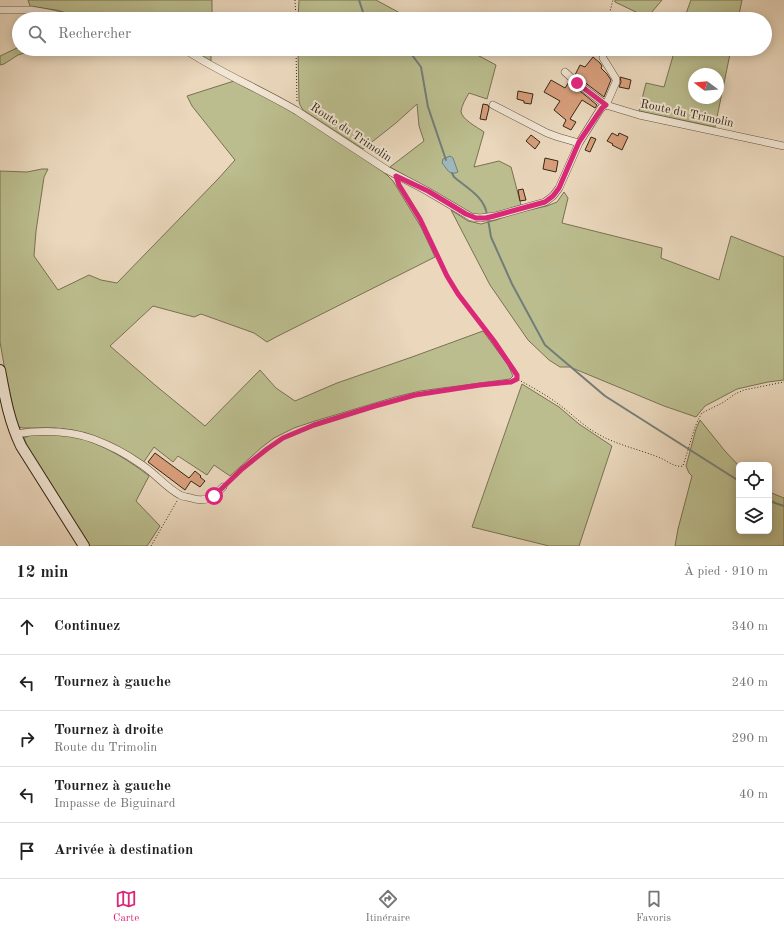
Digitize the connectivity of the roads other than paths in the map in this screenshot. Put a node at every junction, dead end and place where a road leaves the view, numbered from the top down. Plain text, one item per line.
1 (0, 10) edge
2 (48, 12) edge
3 (196, 56) edge
4 (603, 58) dead end
5 (565, 72) dead end
6 (493, 105) dead end
7 (606, 105) junction
8 (579, 142) junction
9 (784, 146) edge
10 (0, 372) edge
11 (15, 434) junction
12 (223, 487) road end
13 (84, 546) edge

1 - 2 street
3 - 8 street, Route du Trimolin
4 - 7 street
5 - 7 street
6 - 8 street
7 - 8 street, Route du Trimolin
7 - 9 street, Route du Trimolin
10 - 11 street
11 - 12 street
11 - 13 street

